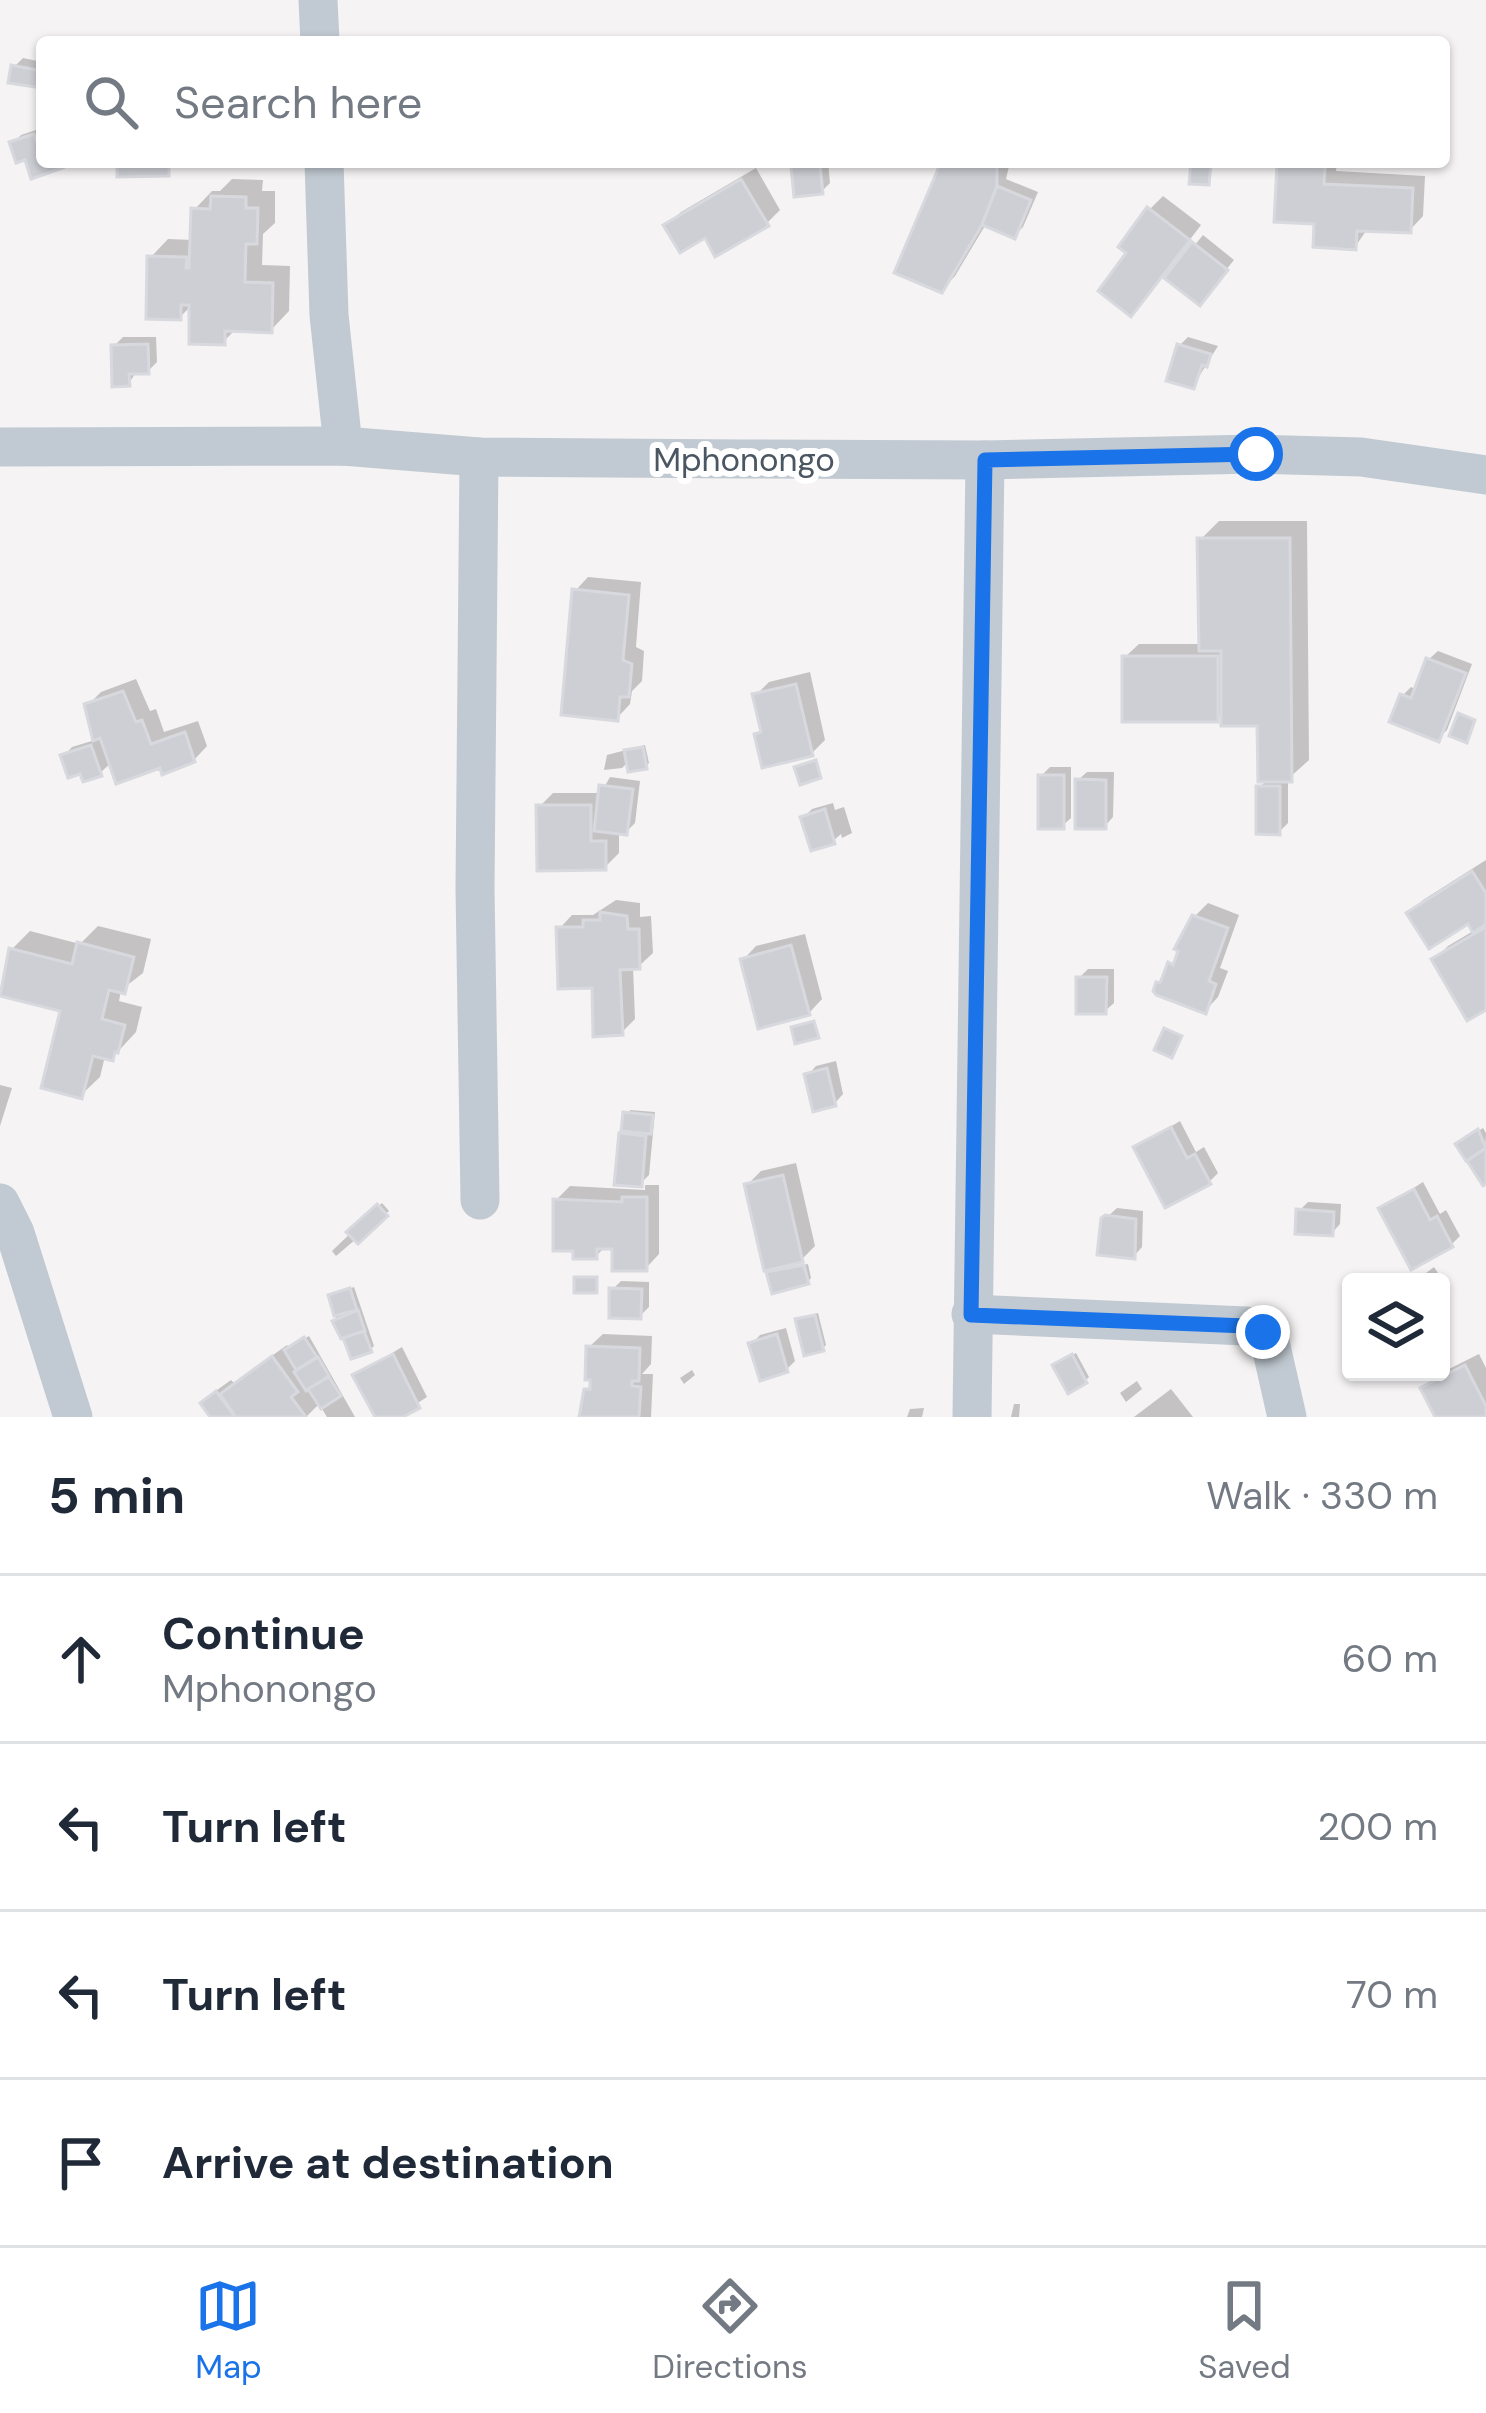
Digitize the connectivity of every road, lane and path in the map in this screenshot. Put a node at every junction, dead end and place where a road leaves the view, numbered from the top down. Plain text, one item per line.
1 (318, 0) edge
2 (320, 36) edge
3 (324, 168) edge
4 (343, 446) junction
5 (0, 447) edge
6 (479, 457) junction
7 (985, 460) junction
8 (1486, 475) edge
9 (479, 1200) dead end
10 (0, 1203) edge
11 (971, 1315) junction
12 (73, 1417) edge
13 (971, 1417) edge
14 (1287, 1417) edge

1 - 2 street
3 - 4 street
4 - 5 street, Mphonongo
4 - 6 street, Mphonongo
6 - 7 street, Mphonongo
6 - 9 street
7 - 8 street, Mphonongo
7 - 11 street
10 - 12 street
11 - 13 street
11 - 14 street

